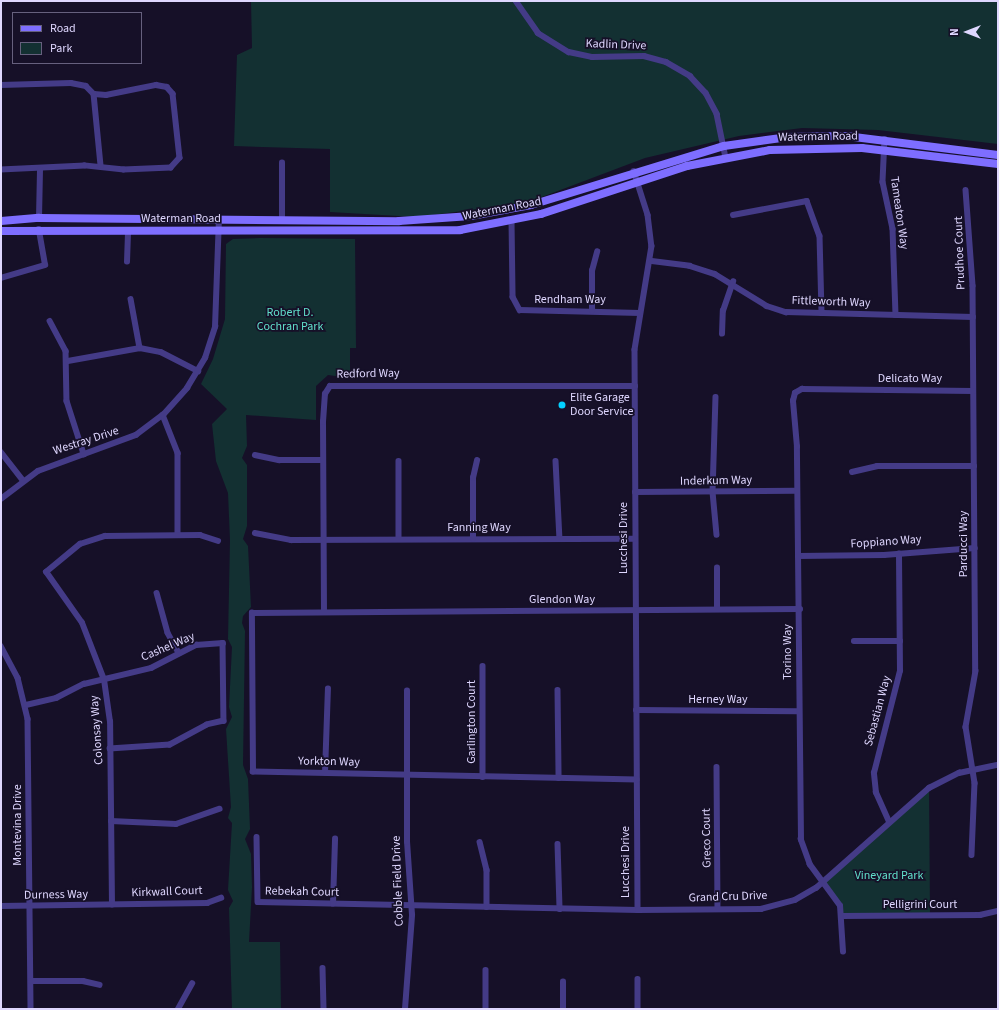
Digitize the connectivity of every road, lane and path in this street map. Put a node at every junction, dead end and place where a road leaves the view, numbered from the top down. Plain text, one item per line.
1 (516, 1) edge
2 (1, 85) edge
3 (94, 94) junction
4 (885, 139) junction
5 (724, 146) junction
6 (884, 150) junction
7 (998, 155) edge
8 (726, 158) junction
9 (282, 163) dead end
10 (998, 164) edge
11 (101, 166) junction
12 (1, 170) edge
13 (40, 170) junction
14 (634, 171) junction
15 (638, 182) junction
16 (966, 190) dead end
17 (733, 215) dead end
18 (38, 218) junction
19 (219, 220) junction
20 (282, 220) junction
21 (1, 221) edge
22 (512, 221) junction
23 (1, 226) edge
24 (39, 230) junction
25 (219, 230) junction
26 (128, 231) junction
27 (1, 232) edge
28 (597, 252) dead end
29 (652, 261) junction
30 (127, 262) dead end
31 (1, 278) edge
32 (733, 282) junction
33 (131, 299) dead end
34 (592, 311) junction
35 (640, 313) junction
36 (822, 313) junction
37 (896, 315) junction
38 (973, 316) junction
39 (50, 321) dead end
40 (722, 334) dead end
41 (140, 348) junction
42 (68, 361) junction
43 (198, 371) junction
44 (635, 386) junction
45 (846, 390) joint
46 (973, 391) junction
47 (716, 397) dead end
48 (163, 415) junction
49 (1, 452) edge
50 (84, 454) junction
51 (255, 455) dead end
52 (323, 460) junction
53 (477, 460) dead end
54 (399, 461) dead end
55 (556, 461) dead end
56 (974, 466) junction
57 (852, 472) dead end
58 (23, 480) junction
59 (796, 491) junction
60 (635, 492) junction
61 (713, 492) junction
62 (1, 499) edge
63 (255, 533) dead end
64 (178, 535) junction
65 (717, 535) dead end
66 (473, 539) junction
67 (560, 539) junction
68 (635, 539) junction
69 (324, 540) junction
70 (399, 540) junction
71 (218, 541) dead end
72 (974, 548) junction
73 (899, 554) junction
74 (798, 556) junction
75 (718, 568) dead end
76 (157, 593) dead end
77 (717, 608) junction
78 (800, 609) junction
79 (636, 611) junction
80 (324, 612) junction
81 (900, 640) junction
82 (854, 641) dead end
83 (1, 646) edge
84 (179, 653) junction
85 (483, 666) dead end
86 (104, 680) junction
87 (328, 689) dead end
88 (558, 690) dead end
89 (407, 691) dead end
90 (26, 705) junction
91 (636, 710) junction
92 (799, 711) junction
93 (110, 749) junction
94 (998, 765) edge
95 (717, 767) dead end
96 (972, 769) junction
97 (325, 773) junction
98 (408, 775) junction
99 (483, 777) junction
100 (559, 778) junction
101 (637, 780) junction
102 (220, 809) dead end
103 (111, 821) junction
104 (889, 822) junction
105 (258, 837) dead end
106 (335, 839) dead end
107 (480, 842) dead end
108 (558, 844) dead end
109 (972, 855) dead end
110 (824, 882) junction
111 (221, 898) dead end
112 (333, 904) junction
113 (112, 905) junction
114 (1, 906) edge
115 (30, 906) junction
116 (411, 906) junction
117 (487, 907) junction
118 (560, 909) junction
119 (718, 909) junction
120 (638, 910) junction
121 (998, 911) edge
122 (842, 916) junction
123 (843, 952) dead end
124 (323, 968) dead end
125 (486, 970) dead end
126 (638, 979) dead end
127 (30, 981) junction
128 (563, 982) dead end
129 (192, 984) dead end
130 (100, 985) dead end
131 (31, 1009) edge
132 (178, 1009) edge
133 (324, 1009) edge
134 (405, 1009) edge
135 (486, 1009) edge
136 (563, 1009) edge
137 (638, 1009) edge

1 - 5 street, Kadlin Drive
2 - 3 street
3 - 11 street
3 - 11 street
4 - 5 street, Waterman Road
4 - 6 street, Tameaton Way
4 - 7 street, Waterman Road
5 - 8 street, Kadlin Drive
5 - 14 street, Waterman Road
6 - 8 street, Waterman Road
6 - 10 street, Waterman Road
6 - 37 street, Tameaton Way
8 - 15 street, Waterman Road
9 - 20 street
11 - 13 street
12 - 13 street
13 - 18 street
14 - 15 street, Lucchesi Drive
14 - 20 street, Waterman Road
15 - 22 street, Waterman Road
15 - 29 street, Lucchesi Drive
16 - 38 street, Prudhoe Court
17 - 36 street
18 - 19 street, Waterman Road
18 - 21 street, Waterman Road
18 - 23 street, Waterman Road
19 - 20 street, Waterman Road
19 - 25 street, Westray Drive
22 - 25 street, Waterman Road
22 - 34 street, Rendham Way
24 - 26 street, Waterman Road
24 - 27 street, Waterman Road
24 - 31 street
25 - 26 street, Waterman Road
25 - 43 street, Westray Drive
26 - 30 street
28 - 34 street
29 - 32 street, Fittleworth Way
29 - 35 street, Lucchesi Drive
32 - 36 street, Fittleworth Way
32 - 40 street
33 - 41 street
34 - 35 street, Rendham Way
35 - 44 street, Lucchesi Drive
36 - 37 street, Fittleworth Way
37 - 38 street, Fittleworth Way
38 - 46 street, Parducci Way
39 - 42 street
41 - 42 street
41 - 43 street
42 - 50 street
43 - 48 street, Westray Drive
44 - 52 street, Redford Way
44 - 60 street, Lucchesi Drive
45 - 46 street, Delicato Way
45 - 59 street, Torino Way
46 - 56 street, Parducci Way
47 - 61 street
48 - 50 street, Westray Drive
48 - 64 street
49 - 58 street
50 - 58 street, Westray Drive
51 - 52 street
52 - 69 street, Redford Way
53 - 66 street
54 - 70 street
55 - 67 street
56 - 57 street
56 - 72 street, Parducci Way
58 - 62 street, Westray Drive
59 - 61 street, Inderkum Way
59 - 74 street, Torino Way
60 - 61 street, Inderkum Way
60 - 68 street, Lucchesi Drive
61 - 65 street
63 - 69 street, Fanning Way
64 - 71 street
64 - 86 street, Colonsay Way
66 - 67 street, Fanning Way
66 - 70 street, Fanning Way
67 - 68 street, Fanning Way
68 - 79 street, Lucchesi Drive
69 - 70 street, Fanning Way
69 - 80 street, Redford Way
72 - 73 street, Foppiano Way
72 - 96 street, Parducci Way
73 - 74 street, Foppiano Way
73 - 81 street, Sebastian Way
74 - 78 street, Torino Way
75 - 77 street
76 - 84 street
77 - 78 street, Glendon Way
77 - 79 street, Glendon Way
78 - 92 street, Torino Way
79 - 80 street, Glendon Way
79 - 91 street, Lucchesi Drive
80 - 97 street, Yorkton Way
81 - 82 street
81 - 104 street, Sebastian Way
83 - 90 street, Montevina Drive
84 - 86 street, Cashel Way
84 - 93 street, Cashel Way
85 - 99 street, Garlington Court
86 - 90 street, Cashel Way
86 - 93 street, Colonsay Way
87 - 97 street
88 - 100 street
89 - 98 street, Cobble Field Drive
90 - 115 street, Montevina Drive
91 - 92 street, Herney Way
91 - 101 street, Lucchesi Drive
92 - 110 street, Torino Way
93 - 103 street, Colonsay Way
94 - 96 street, Grand Cru Drive
95 - 119 street, Greco Court
96 - 104 street, Grand Cru Drive
96 - 109 street, Parducci Way
97 - 98 street, Yorkton Way
98 - 99 street, Yorkton Way
98 - 116 street, Cobble Field Drive
99 - 100 street, Yorkton Way
100 - 101 street, Yorkton Way
101 - 120 street, Lucchesi Drive
102 - 103 street
103 - 113 street, Colonsay Way
104 - 110 street, Grand Cru Drive
105 - 112 street, Rebekah Court
106 - 112 street
107 - 117 street
108 - 118 street
110 - 119 street, Grand Cru Drive
110 - 122 street, Torino Way
111 - 113 street, Kirkwall Court
112 - 116 street, Rebekah Court
113 - 115 street, Durness Way
114 - 115 street, Durness Way
115 - 127 street, Montevina Drive
116 - 117 street, Grand Cru Drive
116 - 134 street, Cobble Field Drive
117 - 118 street, Grand Cru Drive
118 - 120 street, Grand Cru Drive
119 - 120 street, Grand Cru Drive
121 - 122 street, Pelligrini Court
122 - 123 street, Torino Way
124 - 133 street
125 - 135 street
126 - 137 street
127 - 130 street
127 - 131 street, Montevina Drive
128 - 136 street
129 - 132 street

